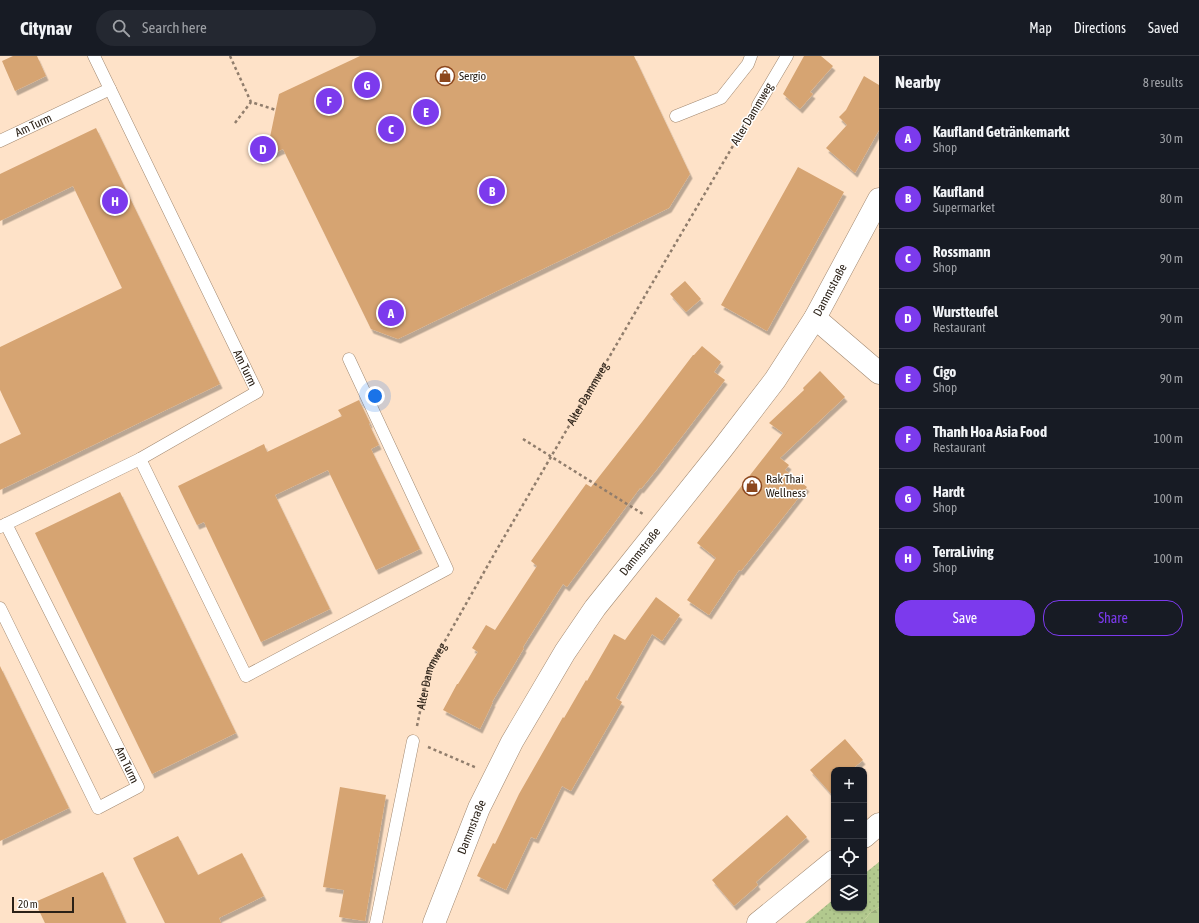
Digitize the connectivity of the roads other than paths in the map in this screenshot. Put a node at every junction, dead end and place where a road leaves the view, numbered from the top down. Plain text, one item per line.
1 (94, 56) edge
2 (752, 56) edge
3 (787, 56) edge
4 (110, 89) junction
5 (758, 105) road end
6 (676, 116) dead end
7 (0, 141) edge
8 (879, 199) edge
9 (815, 318) junction
10 (349, 359) dead end
11 (879, 374) edge
12 (140, 459) junction
13 (3, 525) edge
14 (0, 608) edge
15 (413, 741) road end
16 (879, 824) edge
17 (867, 834) edge
18 (831, 863) edge
19 (376, 923) edge
20 (434, 923) edge
21 (758, 923) edge

1 - 4 lane, Am Turm
2 - 6 lane
3 - 5 lane, Alter Dammweg
4 - 7 lane, Am Turm
4 - 12 lane, Am Turm
8 - 9 street, Dammstraße
9 - 11 street
9 - 20 street, Dammstraße
10 - 12 lane
12 - 13 lane, Am Turm
13 - 14 lane, Am Turm
15 - 19 lane
16 - 17 street
18 - 21 street

